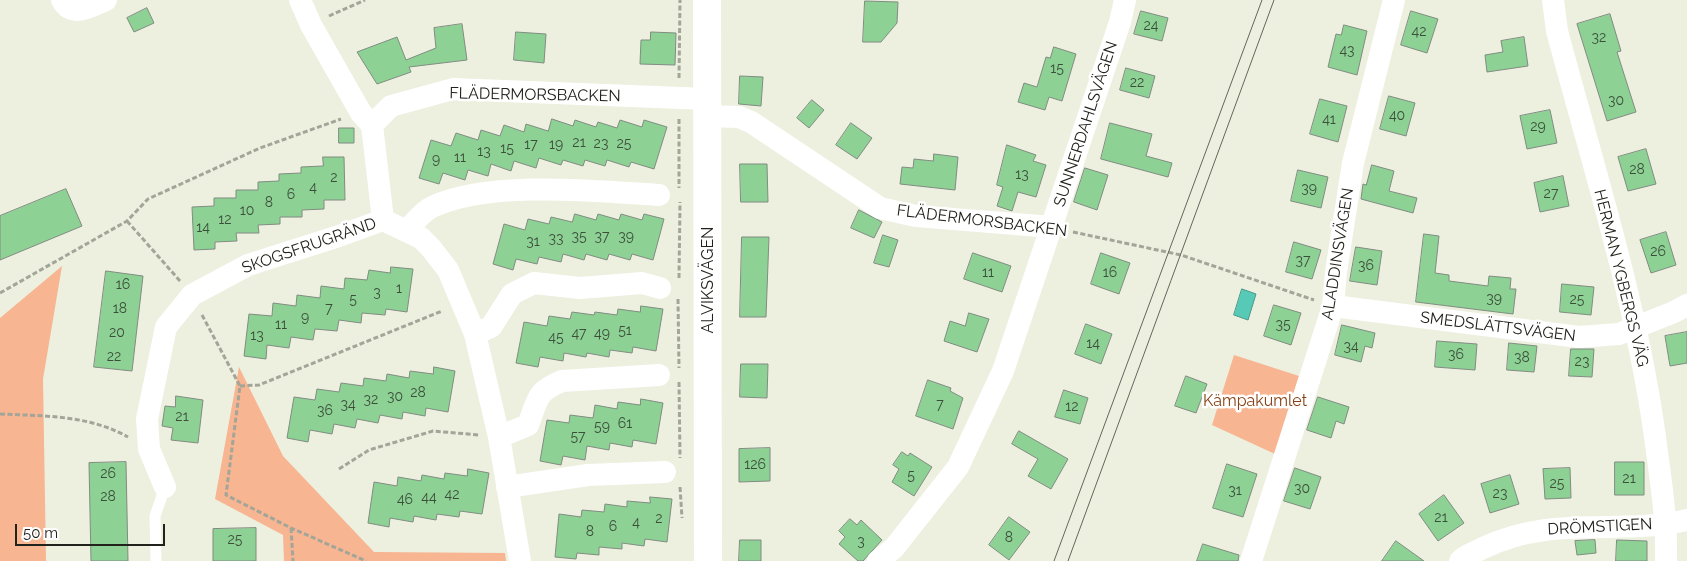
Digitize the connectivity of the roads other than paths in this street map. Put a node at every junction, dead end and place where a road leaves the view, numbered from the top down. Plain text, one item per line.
1 (62, 0) edge
2 (106, 0) edge
3 (300, 0) edge
4 (707, 0) edge
5 (1125, 0) edge
6 (1394, 0) edge
7 (1553, 0) edge
8 (707, 108) junction
9 (366, 119) junction
10 (659, 195) dead end
11 (383, 220) junction
12 (1052, 227) junction
13 (407, 230) junction
14 (660, 288) dead end
15 (1687, 305) edge
16 (1334, 306) junction
17 (1637, 326) junction
18 (475, 334) junction
19 (659, 375) dead end
20 (499, 438) junction
21 (665, 472) dead end
22 (165, 487) joint
23 (507, 487) junction
24 (1677, 522) edge
25 (156, 561) edge
26 (520, 561) edge
27 (708, 561) edge
28 (878, 561) edge
29 (1251, 561) edge
30 (1460, 561) edge
31 (1666, 561) edge

1 - 2 street
3 - 9 street
4 - 8 street, ALVIKSVÄGEN
5 - 12 street, SUNNERDAHLSVÄGEN
6 - 16 street, ALADDINSVÄGEN
7 - 17 street, HERMAN YGBERGS VÄG
8 - 9 street, FLÄDERMORSBACKEN
8 - 12 street, FLÄDERMORSBACKEN
8 - 27 street, ALVIKSVÄGEN
9 - 11 street
10 - 13 street
11 - 13 street
11 - 22 street, SKOGSFRUGRÄND
12 - 28 street, SUNNERDAHLSVÄGEN
13 - 18 street
14 - 18 street
15 - 17 street, SMEDSLÄTTSVÄGEN
16 - 17 street, SMEDSLÄTTSVÄGEN
16 - 29 street, ALADDINSVÄGEN
17 - 24 street, HERMAN YGBERGS VÄG
18 - 20 street
19 - 20 street
20 - 23 street
21 - 23 street
22 - 25 lane, SKOGSFRUGRÄND
23 - 26 street
24 - 30 street, DRÖMSTIGEN
24 - 31 street, HERMAN YGBERGS VÄG

